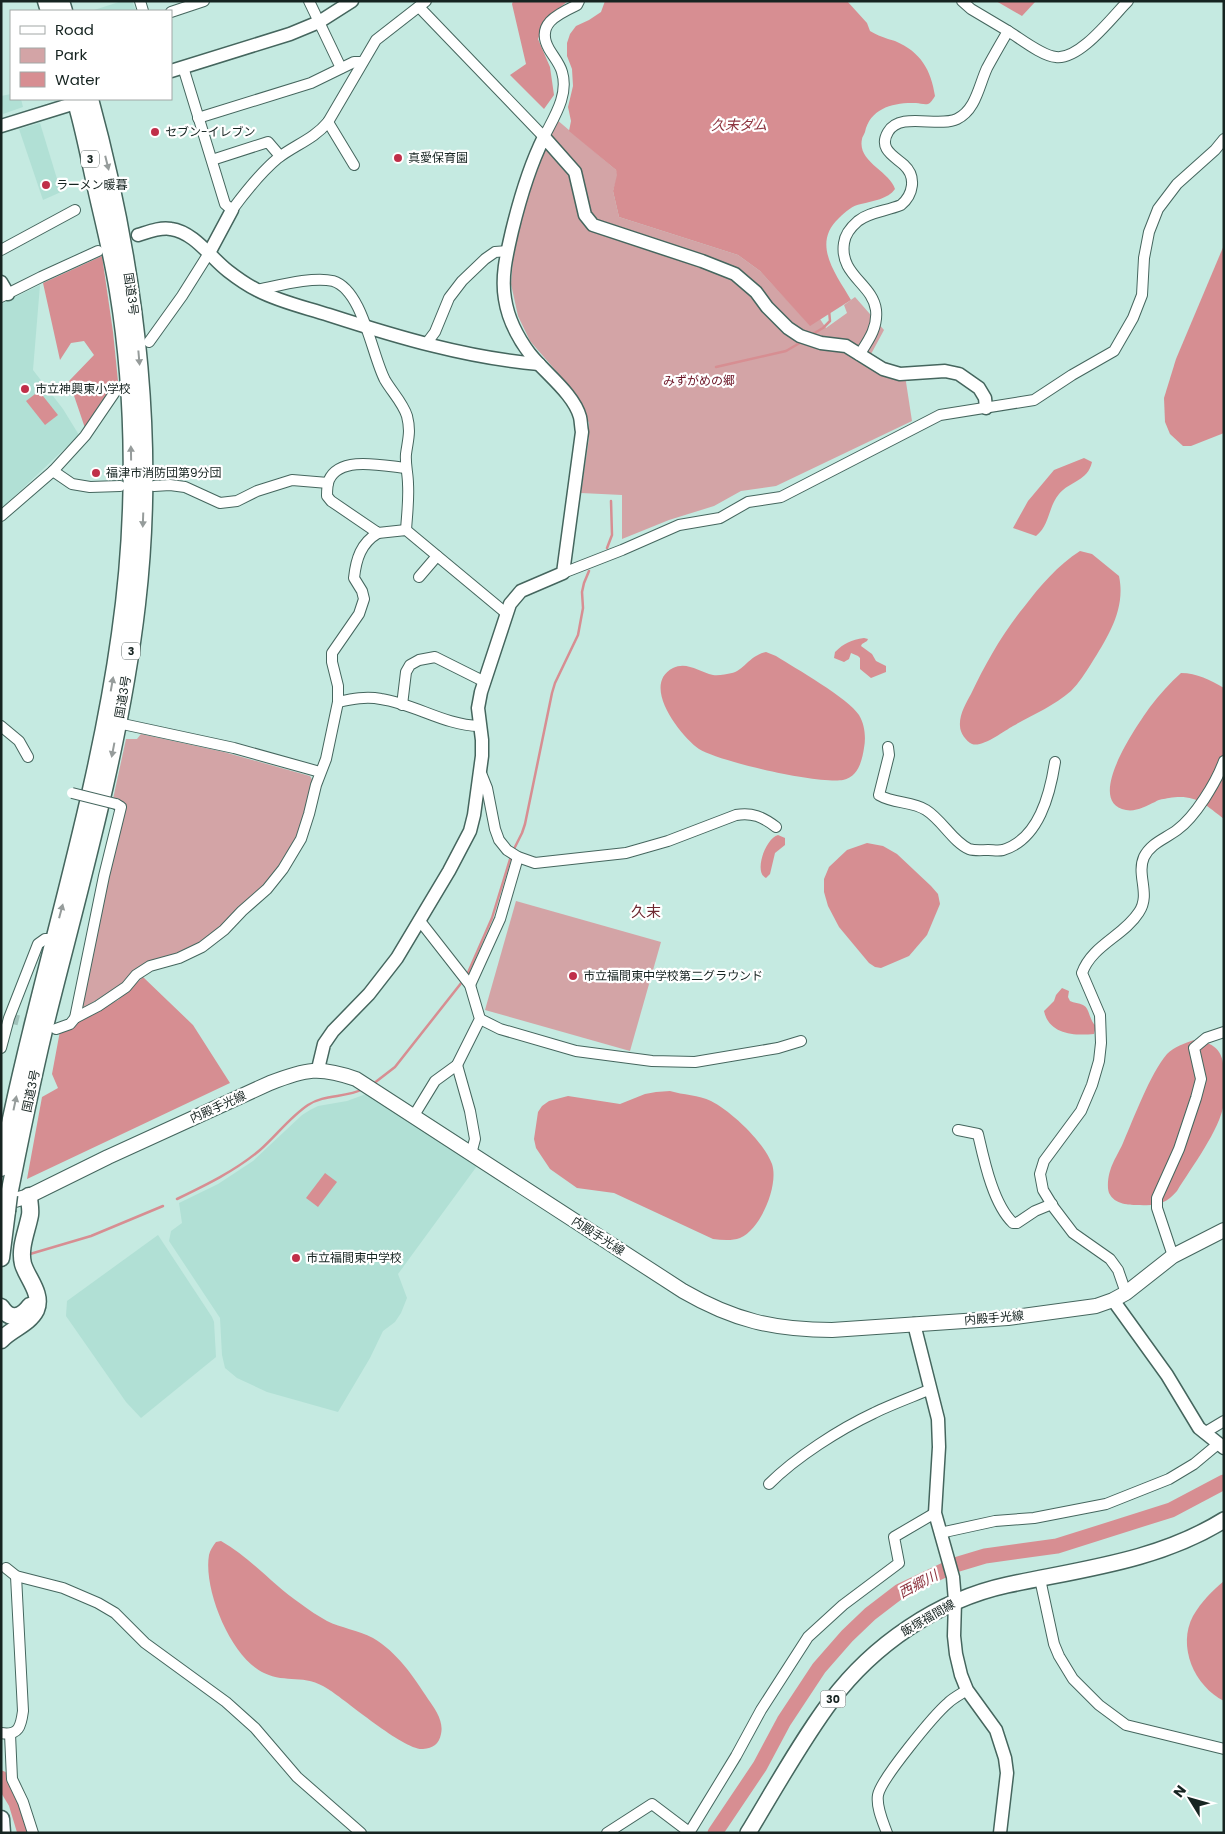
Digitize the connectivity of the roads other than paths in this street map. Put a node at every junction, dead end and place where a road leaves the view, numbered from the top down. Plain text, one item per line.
1 (309, 1) edge
2 (352, 1) edge
3 (579, 1) edge
4 (962, 1) edge
5 (1128, 1) edge
6 (200, 2) edge
7 (423, 4) edge
8 (172, 12) edge
9 (319, 22) junction
10 (1008, 31) junction
11 (362, 62) junction
12 (341, 68) junction
13 (177, 69) edge
14 (82, 100) edge
15 (198, 118) junction
16 (328, 122) junction
17 (1, 126) edge
18 (544, 137) junction
19 (1224, 139) edge
20 (280, 156) junction
21 (212, 160) junction
22 (354, 165) dead end
23 (75, 210) dead end
24 (232, 210) junction
25 (138, 235) dead end
26 (1, 250) edge
27 (98, 251) dead end
28 (508, 251) junction
29 (209, 253) junction
30 (1, 282) edge
31 (258, 290) junction
32 (4, 296) edge
33 (368, 329) junction
34 (149, 342) dead end
35 (426, 344) junction
36 (859, 355) junction
37 (539, 364) junction
38 (117, 389) dead end
39 (986, 408) junction
40 (406, 468) junction
41 (52, 471) junction
42 (328, 483) junction
43 (120, 486) dead end
44 (154, 486) dead end
45 (1, 516) edge
46 (406, 530) junction
47 (378, 533) junction
48 (436, 556) junction
49 (563, 573) junction
50 (419, 577) dead end
51 (506, 614) junction
52 (485, 682) junction
53 (338, 702) junction
54 (402, 705) junction
55 (118, 723) junction
56 (1, 726) edge
57 (479, 726) junction
58 (888, 747) dead end
59 (28, 757) dead end
60 (1224, 761) edge
61 (1055, 762) dead end
62 (320, 772) junction
63 (481, 773) junction
64 (72, 793) dead end
65 (776, 827) dead end
66 (518, 857) junction
67 (420, 921) junction
68 (53, 939) junction
69 (470, 985) junction
70 (75, 1018) junction
71 (480, 1019) junction
72 (56, 1029) dead end
73 (1224, 1032) edge
74 (801, 1041) dead end
75 (1, 1048) edge
76 (457, 1065) junction
77 (318, 1070) junction
78 (413, 1117) junction
79 (958, 1130) dead end
80 (472, 1154) junction
81 (1, 1168) edge
82 (29, 1196) junction
83 (6, 1203) edge
84 (1052, 1204) junction
85 (1224, 1230) edge
86 (1173, 1256) junction
87 (1, 1258) edge
88 (28, 1278) junction
89 (1126, 1293) junction
90 (1113, 1300) junction
91 (1, 1307) edge
92 (914, 1324) junction
93 (1, 1340) edge
94 (931, 1389) junction
95 (1224, 1421) edge
96 (1204, 1433) junction
97 (1221, 1446) edge
98 (769, 1484) dead end
99 (935, 1513) junction
100 (1224, 1520) edge
101 (941, 1536) junction
102 (6, 1568) dead end
103 (16, 1576) junction
104 (1040, 1578) junction
105 (955, 1602) junction
106 (967, 1690) junction
107 (5, 1734) edge
108 (1224, 1749) edge
109 (1, 1819) edge
110 (689, 1832) edge
111 (2, 1833) edge
112 (33, 1833) edge
113 (361, 1833) edge
114 (607, 1833) edge
115 (748, 1833) edge
116 (887, 1833) edge
117 (1000, 1833) edge

1 - 9 street
2 - 9 street
3 - 18 street
4 - 10 street
5 - 10 street
6 - 8 street
7 - 11 street
7 - 18 street
9 - 12 street
9 - 13 street
10 - 36 street
11 - 12 street
11 - 16 street
12 - 15 street
13 - 15 street
14 - 17 street
14 -> 55 highway, 国道3号 / 3
68 -> 14 highway, 国道3号 / 3
15 - 21 street
16 - 20 street
16 - 22 street
18 - 28 street
18 - 36 street
19 - 39 street
20 - 21 street
20 - 24 street
21 - 24 street
23 - 26 street
24 - 29 street
25 - 29 street
27 - 32 street
28 - 35 street
28 - 37 street
29 - 31 street
29 - 34 street
30 - 32 street
31 - 33 street
31 - 33 street
33 - 35 street
33 - 40 street
35 - 37 street
36 - 39 street
37 - 49 street
38 - 41 street
39 - 49 street
40 - 42 street
40 - 46 street
41 - 43 street
41 - 45 street
42 - 44 street
42 - 47 street
46 - 47 street
46 - 48 street
47 - 53 street
48 - 50 street
48 - 51 street
49 - 51 street
51 - 52 street
52 - 54 street
52 - 57 street
53 - 54 street
53 - 62 street
54 - 57 street
55 - 62 street
55 -> 83 highway, 国道3号 / 3
56 - 59 street
57 - 63 street
58 - 61 street
60 - 84 street
62 - 70 street
63 - 66 street
63 - 67 street
64 - 70 street, bridge
65 - 66 street
66 - 69 street
67 - 69 street
67 - 77 street
68 - 75 street
81 -> 68 highway, 国道3号 / 3
69 - 71 street
70 - 72 street
71 - 74 street
71 - 76 street
73 - 86 street
76 - 78 street
76 - 80 street
77 - 78 main road, 内殿手光線
77 - 82 main road, 内殿手光線
78 - 80 main road, 内殿手光線
79 - 84 street
80 - 92 main road, 内殿手光線
82 - 83 main road, 内殿手光線
82 - 88 highway
83 - 87 highway, 国道3号 / 3
84 - 89 street
85 - 86 main road, 内殿手光線
86 - 89 main road, 内殿手光線
88 - 91 highway
88 - 93 highway
89 - 90 main road, 内殿手光線
90 - 92 main road, 内殿手光線
90 - 96 street
92 - 94 street
94 - 98 street
94 - 99 street
95 - 96 street
96 - 97 street
97 - 101 street
99 - 101 street
99 - 110 street
100 - 104 main road, 飯塚福間線 / 30
101 - 105 street
102 - 103 street
103 - 107 street
103 - 113 street
104 - 105 main road, 飯塚福間線 / 30
104 - 108 street
105 - 106 street
105 - 115 main road, 飯塚福間線 / 30
106 - 116 street
106 - 117 street
107 - 112 street
109 - 111 highway
110 - 114 street

